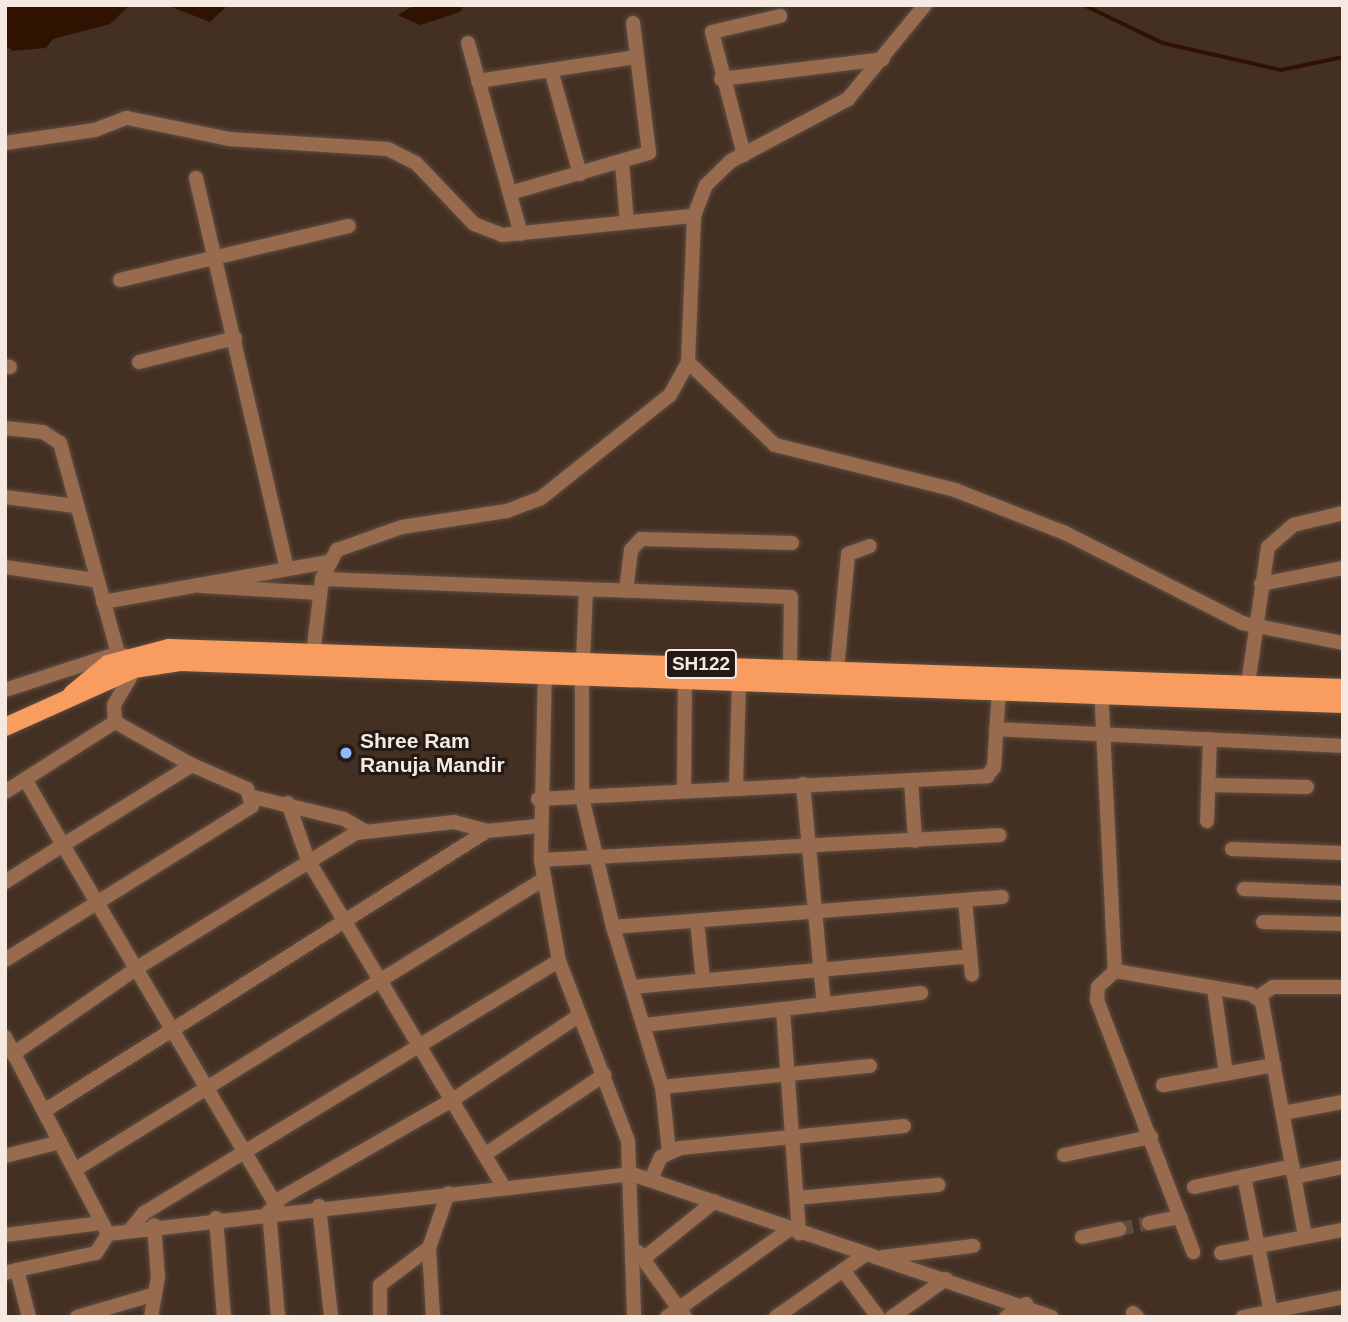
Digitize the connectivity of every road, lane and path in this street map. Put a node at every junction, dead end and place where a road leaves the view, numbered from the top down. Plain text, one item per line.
1 (925, 5) edge
2 (780, 16) dead end
3 (633, 23) dead end
4 (468, 43) dead end
5 (637, 57) junction
6 (883, 59) junction
7 (551, 70) junction
8 (721, 79) junction
9 (478, 80) junction
10 (5, 143) edge
11 (744, 155) junction
12 (622, 163) junction
13 (580, 174) junction
14 (196, 178) dead end
15 (510, 193) junction
16 (694, 216) junction
17 (627, 222) junction
18 (349, 226) dead end
19 (521, 234) junction
20 (216, 256) junction
21 (120, 280) dead end
22 (235, 338) junction
23 (139, 362) dead end
24 (688, 362) junction
25 (5, 428) edge
26 (5, 497) edge
27 (75, 506) junction
28 (1343, 513) edge
29 (792, 543) dead end
30 (870, 546) dead end
31 (328, 562) junction
32 (5, 567) edge
33 (287, 568) junction
34 (1343, 568) edge
35 (94, 580) junction
36 (1261, 584) junction
37 (201, 586) junction
38 (321, 586) junction
39 (586, 590) junction
40 (626, 591) junction
41 (103, 602) junction
42 (1256, 626) junction
43 (1343, 643) edge
44 (313, 659) junction
45 (125, 660) junction
46 (545, 667) junction
47 (790, 667) junction
48 (583, 668) junction
49 (837, 669) junction
50 (887, 678) junction
51 (685, 679) junction
52 (739, 681) junction
53 (1248, 684) junction
54 (1101, 686) junction
55 (1343, 688) edge
56 (5, 690) edge
57 (999, 690) junction
58 (1343, 704) edge
59 (115, 722) junction
60 (5, 727) edge
61 (996, 729) junction
62 (1103, 734) junction
63 (1210, 739) junction
64 (1343, 746) edge
65 (192, 765) junction
66 (25, 779) junction
67 (911, 780) junction
68 (803, 784) junction
69 (1209, 785) junction
70 (1307, 787) dead end
71 (736, 788) junction
72 (684, 791) junction
73 (5, 792) edge
74 (253, 797) junction
75 (582, 797) junction
76 (538, 799) junction
77 (288, 803) junction
78 (1208, 821) dead end
79 (538, 826) junction
80 (365, 831) junction
81 (487, 831) junction
82 (999, 835) dead end
83 (915, 841) junction
84 (64, 845) junction
85 (809, 849) junction
86 (1232, 849) dead end
87 (1343, 853) edge
88 (308, 859) junction
89 (541, 860) junction
90 (597, 862) junction
91 (544, 879) junction
92 (5, 882) edge
93 (1244, 890) dead end
94 (1343, 893) edge
95 (1002, 897) dead end
96 (965, 900) junction
97 (100, 903) junction
98 (814, 913) junction
99 (697, 921) junction
100 (1263, 922) dead end
101 (348, 924) junction
102 (1343, 924) edge
103 (613, 928) junction
104 (970, 956) junction
105 (5, 960) edge
106 (559, 961) junction
107 (137, 968) junction
108 (820, 969) junction
109 (1115, 971) junction
110 (972, 975) dead end
111 (704, 980) junction
112 (383, 982) junction
113 (632, 986) junction
114 (1343, 987) edge
115 (1214, 989) junction
116 (921, 993) dead end
117 (1258, 997) junction
118 (824, 1005) junction
119 (783, 1010) junction
120 (577, 1017) junction
121 (645, 1025) junction
122 (172, 1029) junction
123 (5, 1037) edge
124 (423, 1046) junction
125 (13, 1054) junction
126 (1274, 1065) junction
127 (870, 1066) dead end
128 (1226, 1073) junction
129 (788, 1074) junction
130 (604, 1075) junction
131 (1163, 1085) dead end
132 (662, 1087) junction
133 (209, 1090) junction
134 (454, 1098) junction
135 (1343, 1102) edge
136 (44, 1111) junction
137 (1283, 1113) junction
138 (904, 1126) dead end
139 (793, 1137) junction
140 (1151, 1137) junction
141 (60, 1142) junction
142 (669, 1151) junction
143 (487, 1153) junction
144 (246, 1154) junction
145 (1064, 1155) dead end
146 (5, 1156) edge
147 (1343, 1167) edge
148 (76, 1169) junction
149 (1294, 1171) junction
150 (632, 1174) junction
151 (1244, 1177) junction
152 (651, 1179) junction
153 (938, 1185) dead end
154 (1194, 1187) dead end
155 (504, 1188) junction
156 (448, 1194) junction
157 (797, 1198) junction
158 (715, 1201) junction
159 (319, 1206) junction
160 (274, 1208) junction
161 (1180, 1217) junction
162 (216, 1218) junction
163 (1149, 1223) tunnel mouth
164 (154, 1225) junction
165 (104, 1229) junction
166 (131, 1229) junction
167 (1119, 1229) tunnel mouth
168 (1343, 1230) edge
169 (794, 1231) junction
170 (5, 1235) edge
171 (1082, 1237) dead end
172 (1305, 1237) junction
173 (973, 1246) dead end
174 (1258, 1246) junction
175 (429, 1248) junction
176 (1193, 1252) dead end
177 (1221, 1253) dead end
178 (639, 1254) junction
179 (872, 1255) junction
180 (843, 1270) junction
181 (11, 1272) edge
182 (946, 1279) junction
183 (155, 1294) junction
184 (1343, 1297) edge
185 (1026, 1304) junction
186 (1271, 1313) edge
187 (677, 1314) edge
188 (29, 1317) edge
189 (77, 1317) edge
190 (151, 1317) edge
191 (224, 1317) edge
192 (278, 1317) edge
193 (331, 1317) edge
194 (380, 1317) edge
195 (433, 1317) edge
196 (634, 1317) edge
197 (776, 1317) edge
198 (878, 1317) edge
199 (892, 1317) edge
200 (1006, 1317) edge
201 (1051, 1317) edge
202 (1243, 1317) edge

1 - 6 street
2 - 8 street
3 - 5 street
4 - 9 street
5 - 7 street
5 - 12 street
6 - 8 street
6 - 11 street
7 - 9 street
7 - 13 street
8 - 11 street
9 - 15 street
10 - 19 street
11 - 16 street
12 - 13 street
12 - 17 street
13 - 15 street
14 - 20 street
15 - 19 street
16 - 17 street
16 - 24 street
17 - 19 street
18 - 20 street
20 - 21 street
20 - 22 street
22 - 23 street
22 - 33 street
24 - 31 street
24 - 42 street
25 - 27 street
26 - 27 street
27 - 35 street
28 - 36 street
29 - 40 street
30 - 49 street
31 - 33 street
31 - 38 street
32 - 35 street
33 - 37 street
34 - 36 street
35 - 41 street
36 - 42 street
37 - 38 street
37 - 41 street
38 - 39 street
38 - 44 street
39 - 40 street
39 - 48 street
40 - 47 street
41 - 45 street
42 - 43 street
42 - 53 street
44 - 45 main road, SH122
44 - 46 main road, SH122
45 - 56 street
45 - 59 street
45 - 60 main road, SH122
46 - 48 main road, SH122
46 - 76 street
47 - 48 main road, SH122
47 - 49 main road, SH122
48 - 51 main road, SH122
48 - 75 street
49 - 50 main road, SH122
50 - 52 main road, SH122
50 - 54 main road, SH122
50 - 57 main road, SH122
51 - 52 main road, SH122
51 - 72 street
52 - 71 street
53 - 54 main road, SH122
53 - 55 main road, SH122
54 - 57 main road, SH122
54 - 58 main road, SH122
54 - 62 street
57 - 61 street
59 - 65 street
59 - 66 street
61 - 62 street
61 - 67 street
62 - 63 street
62 - 109 street
63 - 64 street
63 - 69 street
65 - 74 street
65 - 84 street
66 - 73 street
66 - 84 street
67 - 68 street
67 - 83 street
68 - 71 street
68 - 85 street
69 - 70 street
69 - 78 street
71 - 72 street
72 - 75 street
74 - 77 street
74 - 97 street
75 - 76 street
75 - 90 street
76 - 79 street
77 - 80 street
77 - 88 street
79 - 81 street
79 - 89 street
80 - 81 street
80 - 88 street
81 - 101 street
82 - 83 street
83 - 85 street
84 - 92 street
84 - 97 street
85 - 90 street
85 - 98 street
86 - 87 street
88 - 101 street
88 - 107 street
89 - 90 street
89 - 91 street
90 - 103 street
91 - 106 street
91 - 112 street
93 - 94 street
95 - 96 street
96 - 98 street
96 - 104 street
97 - 105 street
97 - 107 street
98 - 99 street
98 - 108 street
99 - 103 street
99 - 111 street
100 - 102 street
101 - 112 street
101 - 122 street
103 - 113 street
104 - 108 street
104 - 110 street
106 - 120 street
106 - 124 street
107 - 122 street
107 - 125 street
108 - 111 street
108 - 118 street
109 - 115 street
109 - 140 street
111 - 113 street
112 - 124 street
112 - 133 street
113 - 121 street
114 - 117 street
115 - 117 street
115 - 128 street
116 - 118 street
117 - 126 street
118 - 119 street
119 - 121 street
119 - 129 street
120 - 130 street
120 - 134 street
121 - 132 street
122 - 133 street
122 - 136 street
123 - 125 street
124 - 134 street
124 - 144 street
125 - 136 street
126 - 128 street
126 - 137 street
127 - 129 street
128 - 131 street
129 - 132 street
129 - 139 street
130 - 143 street
130 - 150 street
132 - 142 street
133 - 144 street
133 - 148 street
134 - 143 street
134 - 160 street
135 - 137 street
136 - 141 street
137 - 149 street
138 - 139 street
139 - 142 street
139 - 157 street
140 - 145 street
140 - 161 street
141 - 146 street
141 - 148 street
142 - 152 street
143 - 155 street
144 - 160 street
144 - 166 street
147 - 149 street
148 - 165 street
149 - 151 street
149 - 172 street
150 - 152 street
150 - 155 street
150 - 178 street
151 - 154 street
151 - 174 street
152 - 158 street
153 - 157 street
155 - 156 street
156 - 159 street
156 - 175 street
157 - 169 street
158 - 169 street
158 - 178 street
159 - 160 street
159 - 193 street
160 - 162 street
160 - 192 street
161 - 163 street
161 - 176 street
162 - 164 street
162 - 191 street
164 - 166 street
164 - 183 street
165 - 166 street
165 - 170 street
165 - 181 street
167 - 171 street
168 - 172 street
169 - 179 street
169 - 187 street
172 - 174 street
173 - 179 street
174 - 177 street
174 - 186 street
175 - 194 street
175 - 195 street
178 - 187 street
178 - 196 street
179 - 180 street
179 - 182 street
180 - 197 street
180 - 198 street
181 - 188 street
182 - 185 street
182 - 199 street
183 - 189 street
183 - 190 street
184 - 186 street
185 - 200 street
185 - 201 street
186 - 202 street

